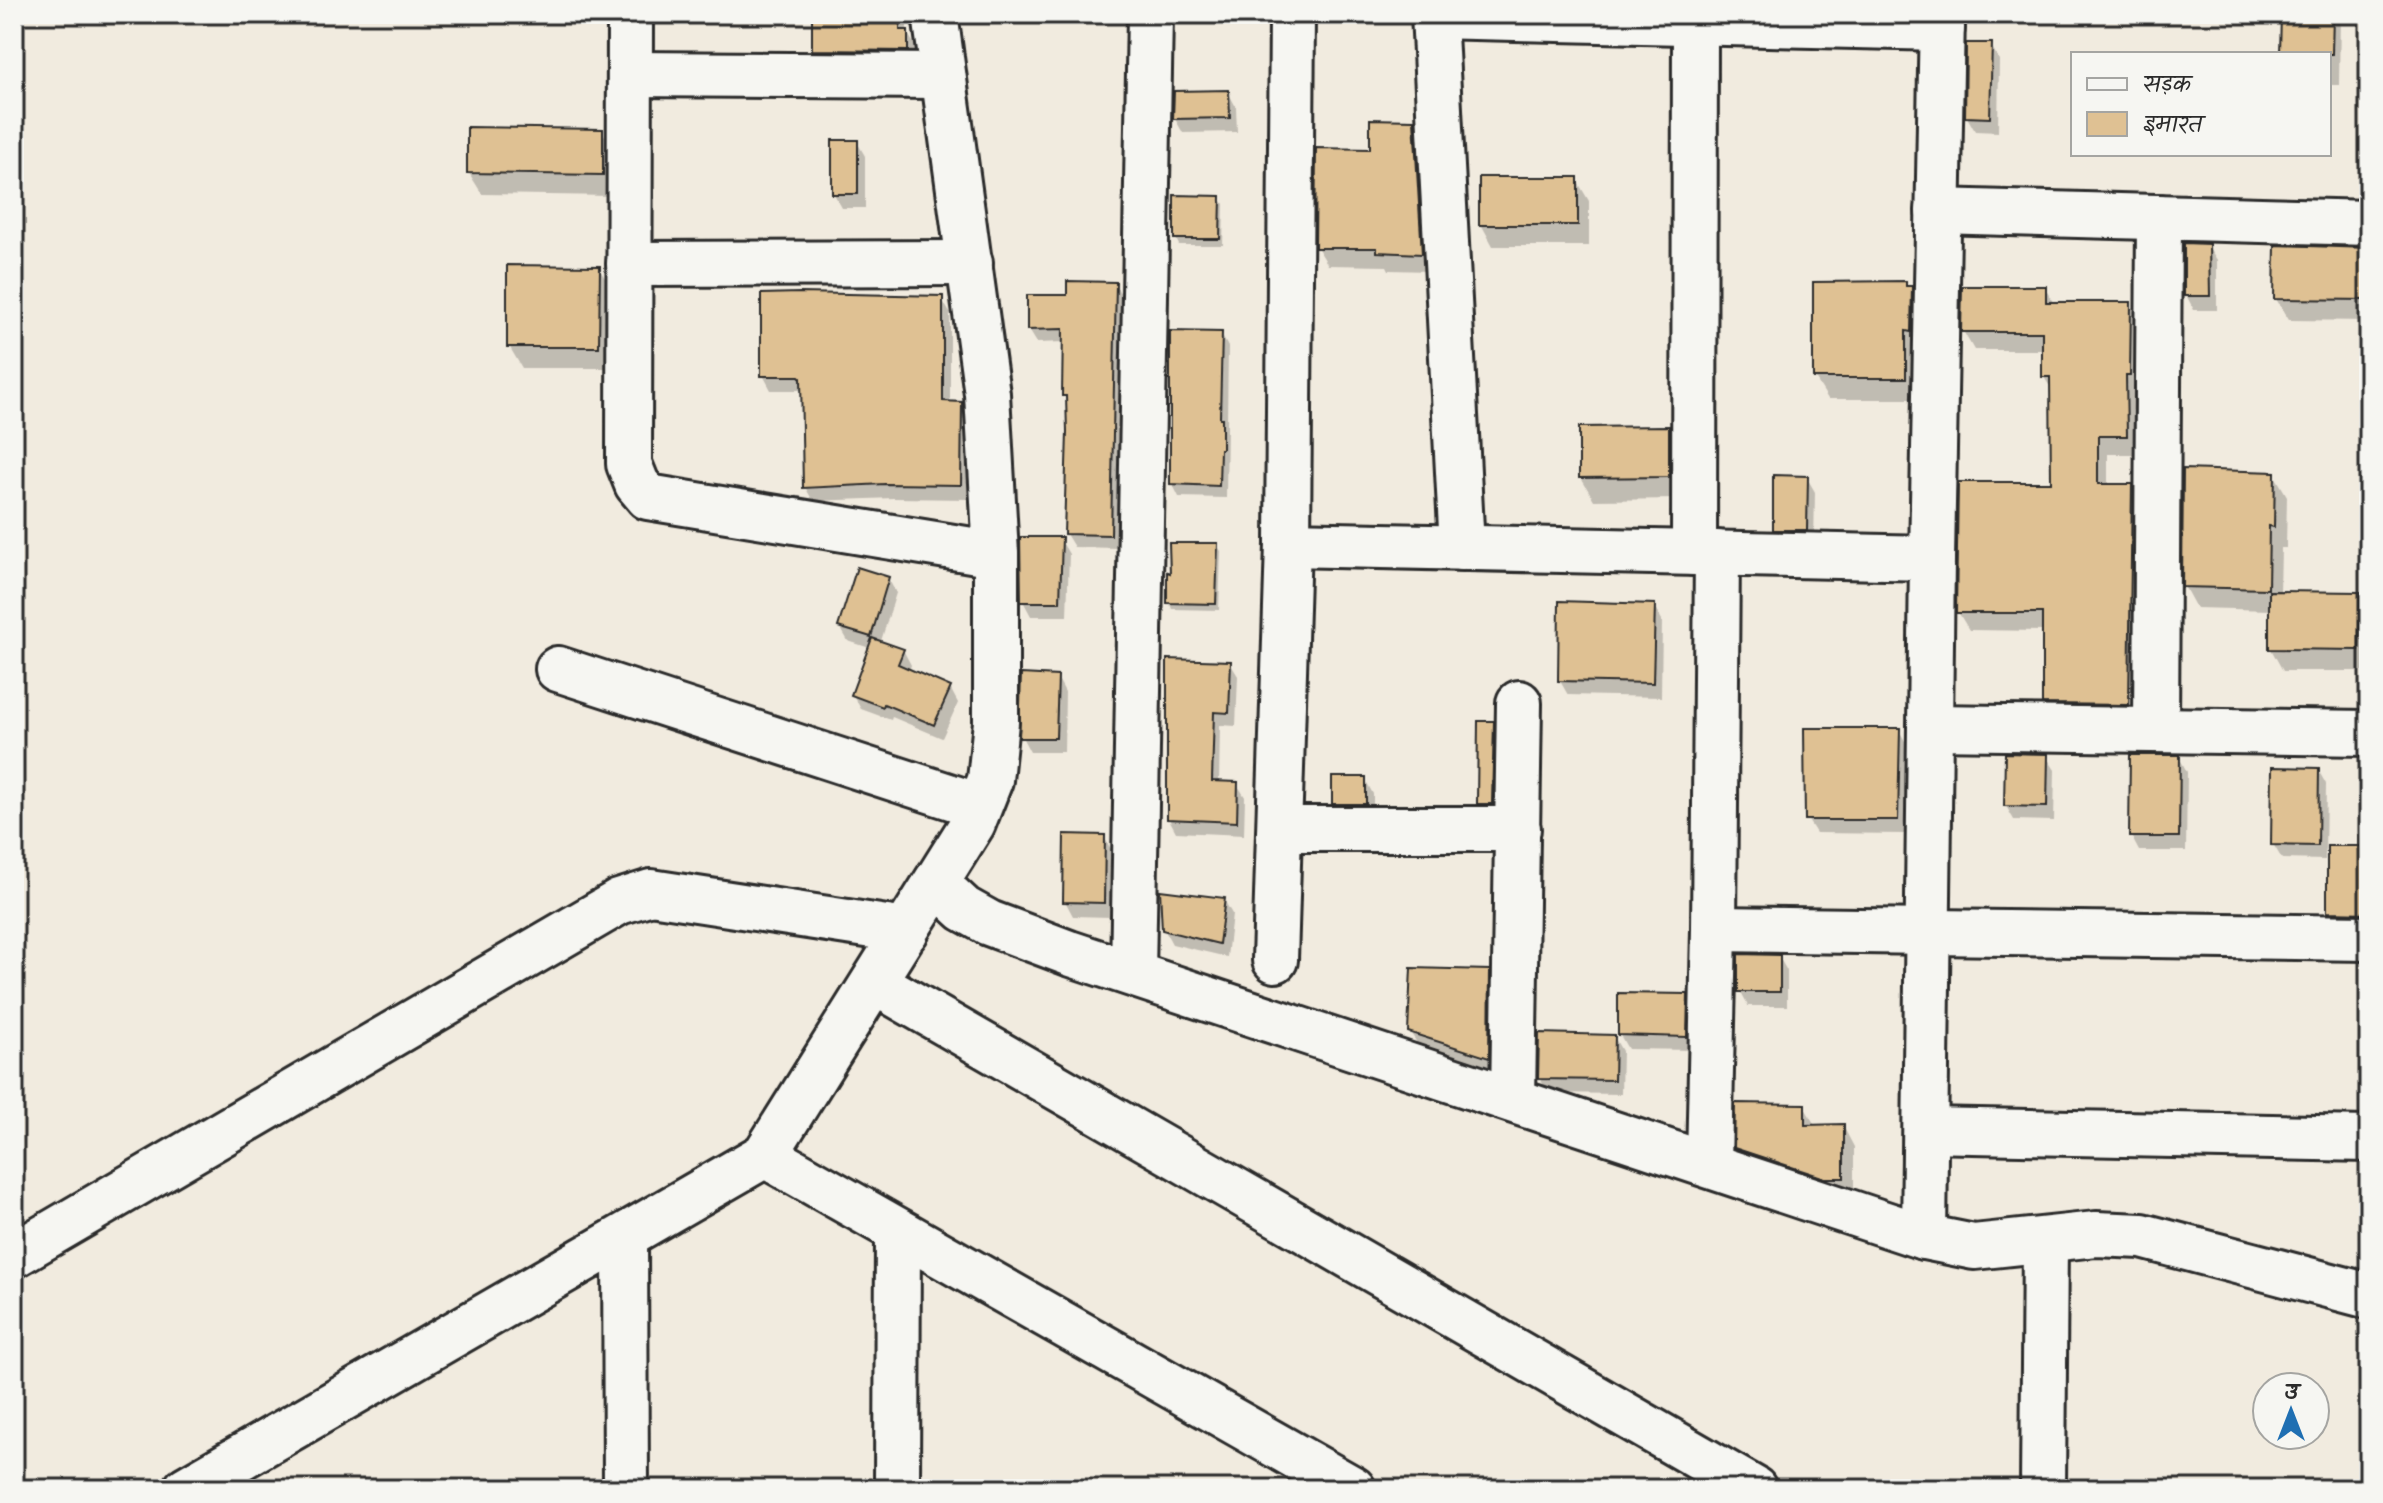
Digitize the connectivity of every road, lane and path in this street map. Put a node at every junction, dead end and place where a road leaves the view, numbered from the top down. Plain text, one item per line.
1 (630, 14) edge
2 (935, 14) edge
3 (1150, 14) edge
4 (1292, 14) edge
5 (1434, 15) edge
6 (1942, 21) edge
7 (1695, 23) junction
8 (630, 74) junction
9 (943, 76) junction
10 (1938, 211) junction
11 (2159, 217) junction
12 (2369, 223) edge
13 (970, 263) junction
14 (629, 264) junction
15 (1288, 544) junction
16 (1462, 548) junction
17 (1705, 553) junction
18 (996, 554) junction
19 (1932, 558) junction
20 (558, 669) dead end
21 (1519, 703) dead end
22 (1930, 727) junction
23 (2156, 729) junction
24 (2369, 733) edge
25 (979, 806) junction
26 (1281, 829) junction
27 (1518, 829) junction
28 (936, 883) junction
29 (1714, 929) junction
30 (906, 931) junction
31 (1928, 931) junction
32 (2369, 938) edge
33 (1275, 960) dead end
34 (1133, 973) junction
35 (874, 982) junction
36 (1513, 1100) junction
37 (1926, 1130) junction
38 (2369, 1139) edge
39 (765, 1155) junction
40 (1709, 1164) junction
41 (898, 1231) junction
42 (625, 1237) junction
43 (1924, 1237) junction
44 (2045, 1240) junction
45 (14, 1255) edge
46 (2369, 1296) edge
47 (186, 1489) edge
48 (626, 1489) edge
49 (897, 1489) edge
50 (1353, 1489) edge
51 (1754, 1489) edge
52 (2043, 1489) edge

1 - 8 street
2 - 9 street
3 - 34 street
4 - 15 street
5 - 7 street
5 - 16 street
6 - 7 street
6 - 10 street
7 - 17 street
8 - 9 street
8 - 14 street
9 - 13 street
10 - 11 street
10 - 19 street
11 - 12 street
11 - 23 street
13 - 14 street
13 - 18 street
14 - 18 street
15 - 16 street
15 - 26 street
16 - 17 street
17 - 19 street
17 - 29 street
18 - 25 street
19 - 22 street
20 - 25 street
21 - 27 street
22 - 23 street
22 - 31 street
23 - 24 street
25 - 28 street
26 - 27 street
26 - 33 street
27 - 36 street
28 - 30 street
28 - 34 street
29 - 31 street
29 - 40 street
30 - 35 street
30 - 45 street
31 - 32 street
31 - 37 street
34 - 36 street
35 - 39 street
35 - 51 street
36 - 40 street
37 - 38 street
37 - 43 street
39 - 41 street
39 - 42 street
40 - 43 street
41 - 49 street
41 - 50 street
42 - 47 street
42 - 48 street
43 - 44 street
44 - 46 street
44 - 52 street

